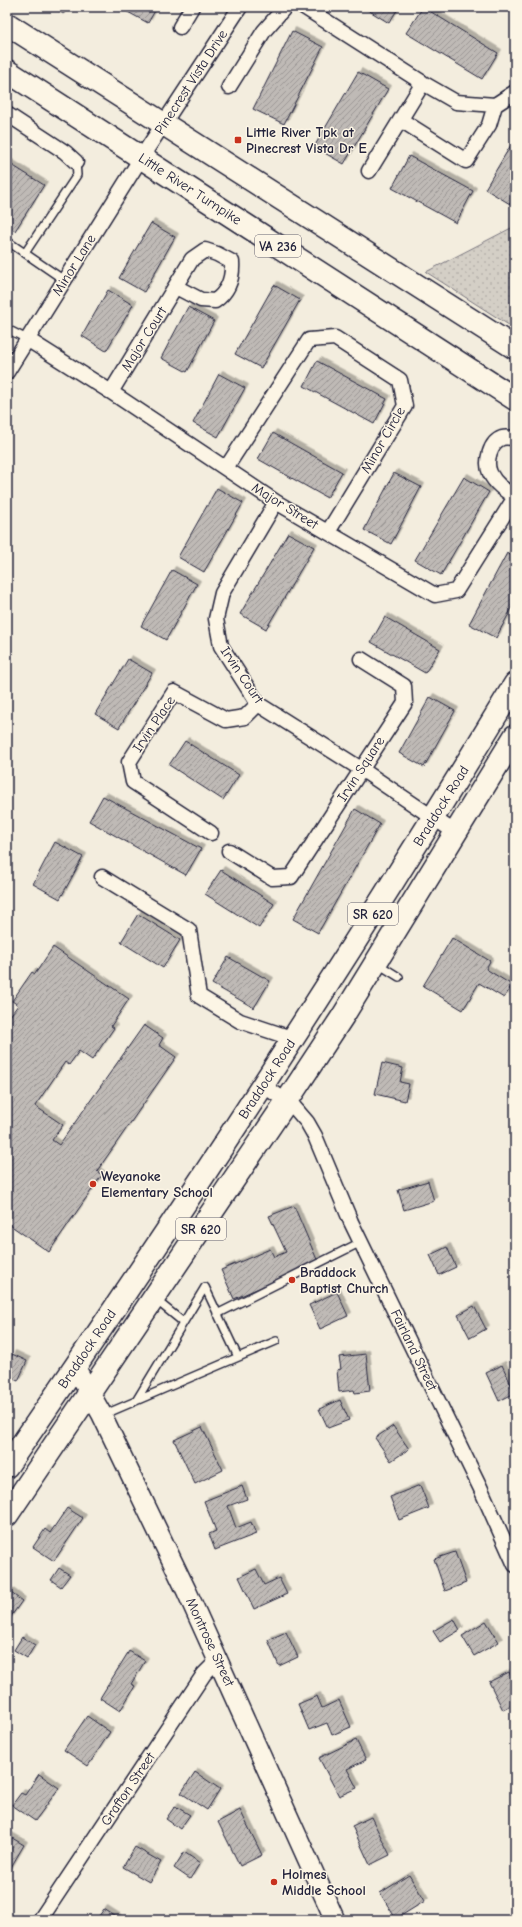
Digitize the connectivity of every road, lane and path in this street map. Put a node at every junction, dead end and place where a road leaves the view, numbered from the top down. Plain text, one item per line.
1 (192, 7) edge
2 (240, 7) edge
3 (285, 7) edge
4 (304, 7) edge
5 (7, 24) edge
6 (180, 27) dead end
7 (7, 71) edge
8 (423, 83) junction
9 (229, 87) dead end
10 (515, 92) edge
11 (495, 105) junction
12 (7, 114) edge
13 (401, 120) junction
14 (163, 124) junction
15 (141, 158) junction
16 (76, 162) joint
17 (369, 171) dead end
18 (7, 241) edge
19 (25, 253) junction
20 (64, 280) junction
21 (176, 287) dead end
22 (7, 329) edge
23 (27, 339) junction
24 (515, 348) edge
25 (7, 372) edge
26 (111, 392) junction
27 (515, 399) edge
28 (515, 438) edge
29 (226, 468) junction
30 (515, 497) edge
31 (276, 502) junction
32 (328, 532) junction
33 (361, 659) dead end
34 (515, 684) edge
35 (258, 704) junction
36 (515, 736) edge
37 (361, 769) junction
38 (434, 818) junction
39 (211, 833) dead end
40 (456, 833) junction
41 (229, 851) dead end
42 (102, 877) dead end
43 (376, 962) junction
44 (399, 977) dead end
45 (294, 1039) junction
46 (264, 1084) junction
47 (287, 1101) junction
48 (361, 1242) junction
49 (154, 1299) junction
50 (217, 1314) junction
51 (184, 1322) junction
52 (276, 1341) dead end
53 (238, 1357) junction
54 (75, 1367) junction
55 (90, 1393) junction
56 (136, 1401) junction
57 (102, 1415) junction
58 (7, 1466) edge
59 (7, 1515) edge
60 (515, 1565) edge
61 (218, 1660) junction
62 (40, 1920) edge
63 (335, 1920) edge

1 - 6 street
2 - 14 street, Pinecrest Vista Drive
3 - 9 street
4 - 8 street
5 - 14 main road, VA 236
7 - 15 main road, Little River Turnpike / VA 236
8 - 11 street
8 - 13 street
10 - 11 street
11 - 13 street
12 - 16 street
13 - 17 street
14 - 15 street, Pinecrest Vista Drive
14 - 24 main road, VA 236
15 - 20 street, Minor Lane
15 - 27 main road, Little River Turnpike / VA 236
16 - 19 lane
18 - 19 lane
19 - 20 lane
20 - 23 street, Minor Lane
21 - 26 street, Major Court
22 - 23 lane
23 - 25 street, Minor Lane
23 - 26 street, Major Street
26 - 29 street, Major Street
28 - 30 street, Major Street
29 - 31 street, Major Street
29 - 32 street, Minor Circle
30 - 32 street, Major Street
31 - 32 street, Major Street
31 - 35 street, Irvin Court
33 - 37 street, Irvin Square
34 - 38 main road, Braddock Road / SR 620
35 - 37 street, Irvin Court
35 - 39 street, Irvin Place
36 - 40 main road, Braddock Road / SR 620
37 - 38 street, Irvin Court
37 - 41 street, Irvin Square
38 - 40 street, Irvin Court
38 - 45 main road, Braddock Road / SR 620
40 - 43 main road, Braddock Road / SR 620
42 - 45 street
43 - 44 lane
43 - 47 main road, Braddock Road / SR 620
45 - 46 main road, Braddock Road / SR 620
46 - 47 street, Fairland Street
46 - 54 main road, Braddock Road / SR 620
47 - 48 street, Fairland Street
47 - 49 main road, Braddock Road / SR 620
48 - 50 lane
48 - 60 street, Fairland Street
49 - 51 lane
49 - 55 main road, Braddock Road / SR 620
50 - 51 lane
50 - 53 lane
51 - 56 lane
52 - 53 lane
53 - 56 lane
54 - 55 street, Montrose Street
54 - 58 main road, Braddock Road / SR 620
55 - 57 street, Montrose Street
55 - 59 main road, Braddock Road / SR 620
56 - 57 lane
57 - 61 street, Montrose Street
61 - 62 street, Grafton Street
61 - 63 street, Montrose Street

